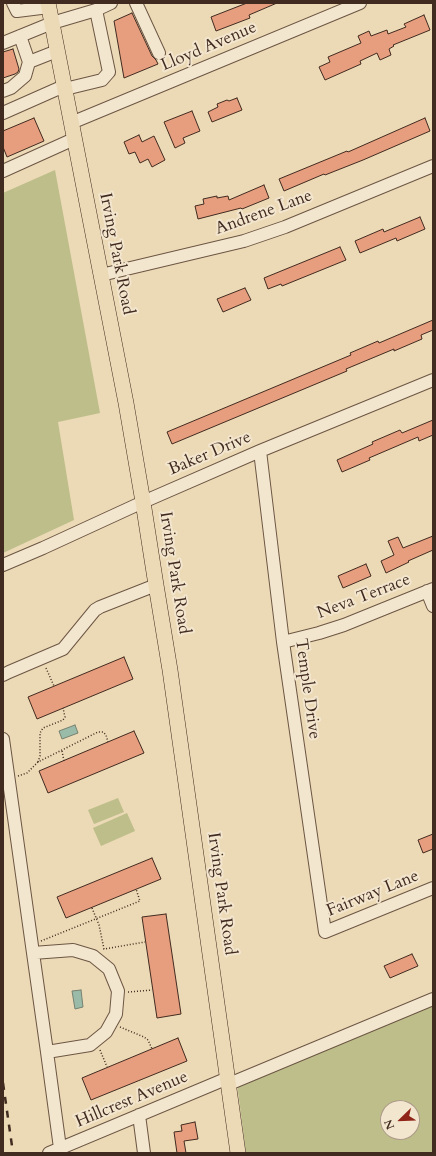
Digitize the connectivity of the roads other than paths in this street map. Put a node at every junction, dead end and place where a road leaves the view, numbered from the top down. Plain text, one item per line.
1 (13, 3) edge
2 (111, 3) edge
3 (136, 3) edge
4 (360, 3) edge
5 (49, 5) edge
6 (96, 10) junction
7 (52, 23) junction
8 (20, 36) junction
9 (3, 43) edge
10 (57, 51) junction
11 (159, 53) dead end
12 (29, 62) junction
13 (64, 88) junction
14 (3, 91) edge
15 (3, 113) edge
16 (71, 122) junction
17 (74, 139) junction
18 (433, 166) edge
19 (3, 171) edge
20 (101, 275) junction
21 (433, 380) edge
22 (260, 451) junction
23 (143, 502) junction
24 (3, 565) edge
25 (156, 585) junction
26 (430, 590) edge
27 (433, 606) edge
28 (283, 642) junction
29 (3, 675) edge
30 (3, 739) edge
31 (433, 888) edge
32 (326, 932) joint
33 (32, 948) junction
34 (433, 999) edge
35 (47, 1052) junction
36 (228, 1081) junction
37 (139, 1115) junction
38 (55, 1151) edge
39 (144, 1153) edge
40 (238, 1153) edge

1 - 5 street
2 - 6 street
3 - 11 street
4 - 16 street, Lloyd Avenue
5 - 7 main road, Irving Park Road
6 - 7 street
6 - 13 street
7 - 8 street
7 - 10 main road, Irving Park Road
8 - 9 street
8 - 12 street
10 - 12 street
10 - 13 main road, Irving Park Road
12 - 14 street
13 - 15 street
13 - 16 main road, Irving Park Road
16 - 17 main road, Irving Park Road
17 - 19 street
17 - 20 main road, Irving Park Road
18 - 20 street, Andrene Lane
20 - 23 main road, Irving Park Road
21 - 22 street, Baker Drive
22 - 23 street, Baker Drive
22 - 28 street, Temple Drive
23 - 24 street, Baker Drive
23 - 25 main road, Irving Park Road
25 - 29 street
25 - 36 main road, Irving Park Road
26 - 27 street
26 - 28 street, Neva Terrace
28 - 32 street, Temple Drive
30 - 33 street
31 - 32 street, Fairway Lane
33 - 35 street
33 - 35 street
34 - 36 street, Hillcrest Avenue
35 - 38 street
36 - 37 street, Hillcrest Avenue
36 - 40 main road, Irving Park Road
37 - 38 street, Hillcrest Avenue
37 - 39 street

